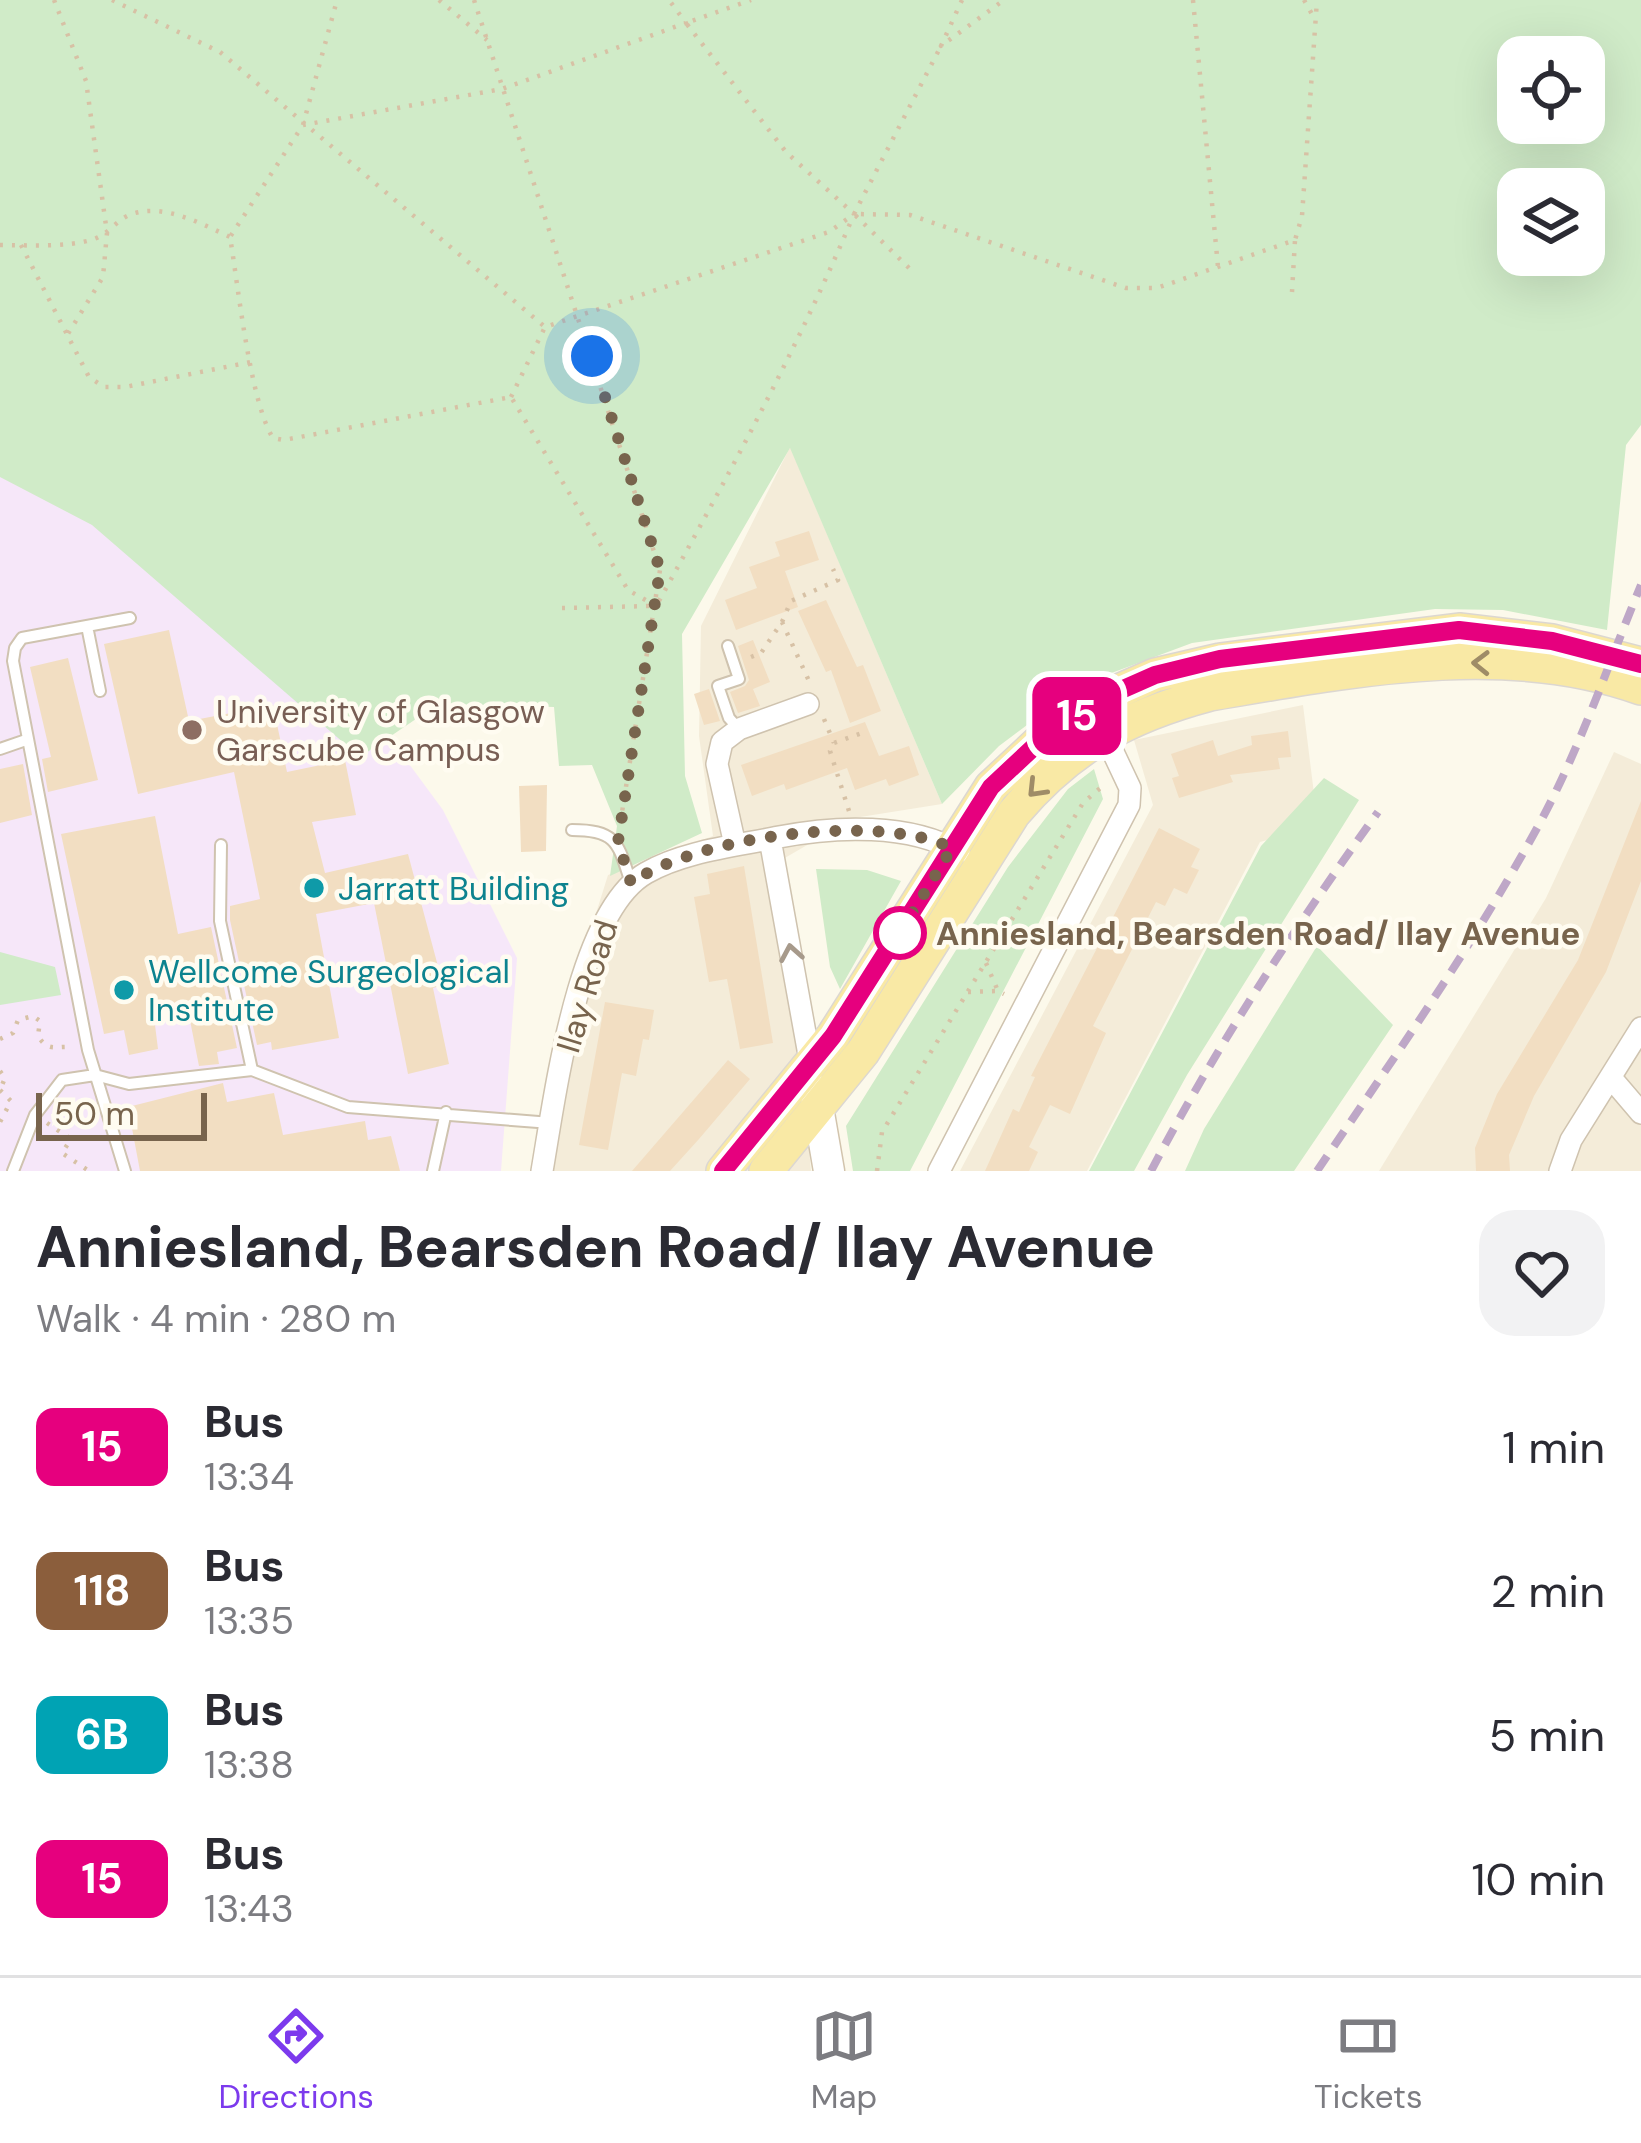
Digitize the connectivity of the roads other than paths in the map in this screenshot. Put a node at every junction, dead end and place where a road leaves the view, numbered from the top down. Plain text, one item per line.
1 (130, 618) dead end
2 (87, 626) junction
3 (728, 646) dead end
4 (1411, 651) junction
5 (1641, 664) edge
6 (1641, 688) edge
7 (100, 692) dead end
8 (812, 696) road end
9 (740, 729) junction
10 (1104, 733) junction
11 (26, 740) junction
12 (0, 749) edge
13 (572, 830) dead end
14 (770, 839) junction
15 (221, 845) dead end
16 (734, 845) junction
17 (965, 856) junction
18 (631, 883) junction
19 (1641, 1028) edge
20 (811, 1066) junction
21 (252, 1070) junction
22 (95, 1075) junction
23 (1612, 1079) junction
24 (819, 1110) junction
25 (446, 1112) junction
26 (1641, 1113) edge
27 (551, 1123) junction
28 (13, 1171) edge
29 (125, 1171) edge
30 (433, 1171) edge
31 (542, 1171) edge
32 (723, 1171) edge
33 (766, 1171) edge
34 (829, 1171) edge
35 (939, 1171) edge
36 (1560, 1171) edge

1 - 2 lane
2 - 7 lane
2 - 11 lane
3 - 9 lane
4 - 5 main road
6 -> 4 main road
4 - 10 main road
4 - 17 main road
8 - 9 street
9 - 16 street
10 -> 17 main road
10 - 35 street
11 - 12 lane
11 - 22 lane
13 - 18 lane
14 - 16 street, Ilay Road
14 - 17 street, Ilay Road
20 -> 14 street
15 - 21 lane
16 - 18 street, Ilay Road
17 - 20 main road
17 - 24 main road
18 - 27 street, Ilay Road
19 - 23 street
20 - 24 street
20 - 32 main road
21 - 22 lane
21 - 25 lane
22 - 28 lane
22 - 29 lane
23 - 26 street
23 - 36 street
24 - 33 main road
24 - 34 street
25 - 27 lane
25 - 30 lane
27 - 31 street, Ilay Road

